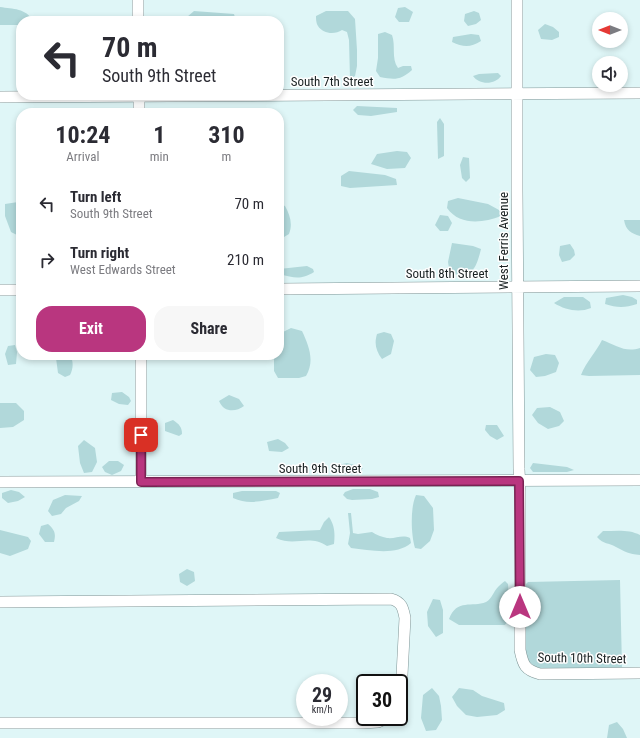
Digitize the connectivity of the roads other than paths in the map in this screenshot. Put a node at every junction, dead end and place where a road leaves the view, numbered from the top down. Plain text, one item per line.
1 (138, 0) edge
2 (517, 0) edge
3 (138, 16) edge
4 (640, 93) edge
5 (517, 94) junction
6 (284, 95) edge
7 (0, 97) edge
8 (16, 97) edge
9 (640, 286) edge
10 (518, 287) junction
11 (284, 289) edge
12 (0, 290) edge
13 (16, 290) edge
14 (141, 360) edge
15 (640, 480) edge
16 (519, 481) junction
17 (0, 482) edge
18 (141, 482) junction
19 (0, 602) edge
20 (526, 667) joint
21 (640, 673) edge
22 (402, 674) edge
23 (0, 723) edge
24 (356, 723) edge

1 - 3 street
2 - 5 street, West Ferris Avenue
4 - 5 street, South 7th Street
5 - 6 street, South 7th Street
5 - 10 street, West Ferris Avenue
7 - 8 street, South 7th Street
9 - 10 street, South 8th Street
10 - 11 street, South 8th Street
10 - 16 street, West Ferris Avenue
12 - 13 street
14 - 18 street
15 - 16 street, South 9th Street
16 - 18 street, South 9th Street
16 - 20 street, West Ferris Avenue
17 - 18 street, South 9th Street
19 - 22 street
20 - 21 street, South 10th Street
23 - 24 street

